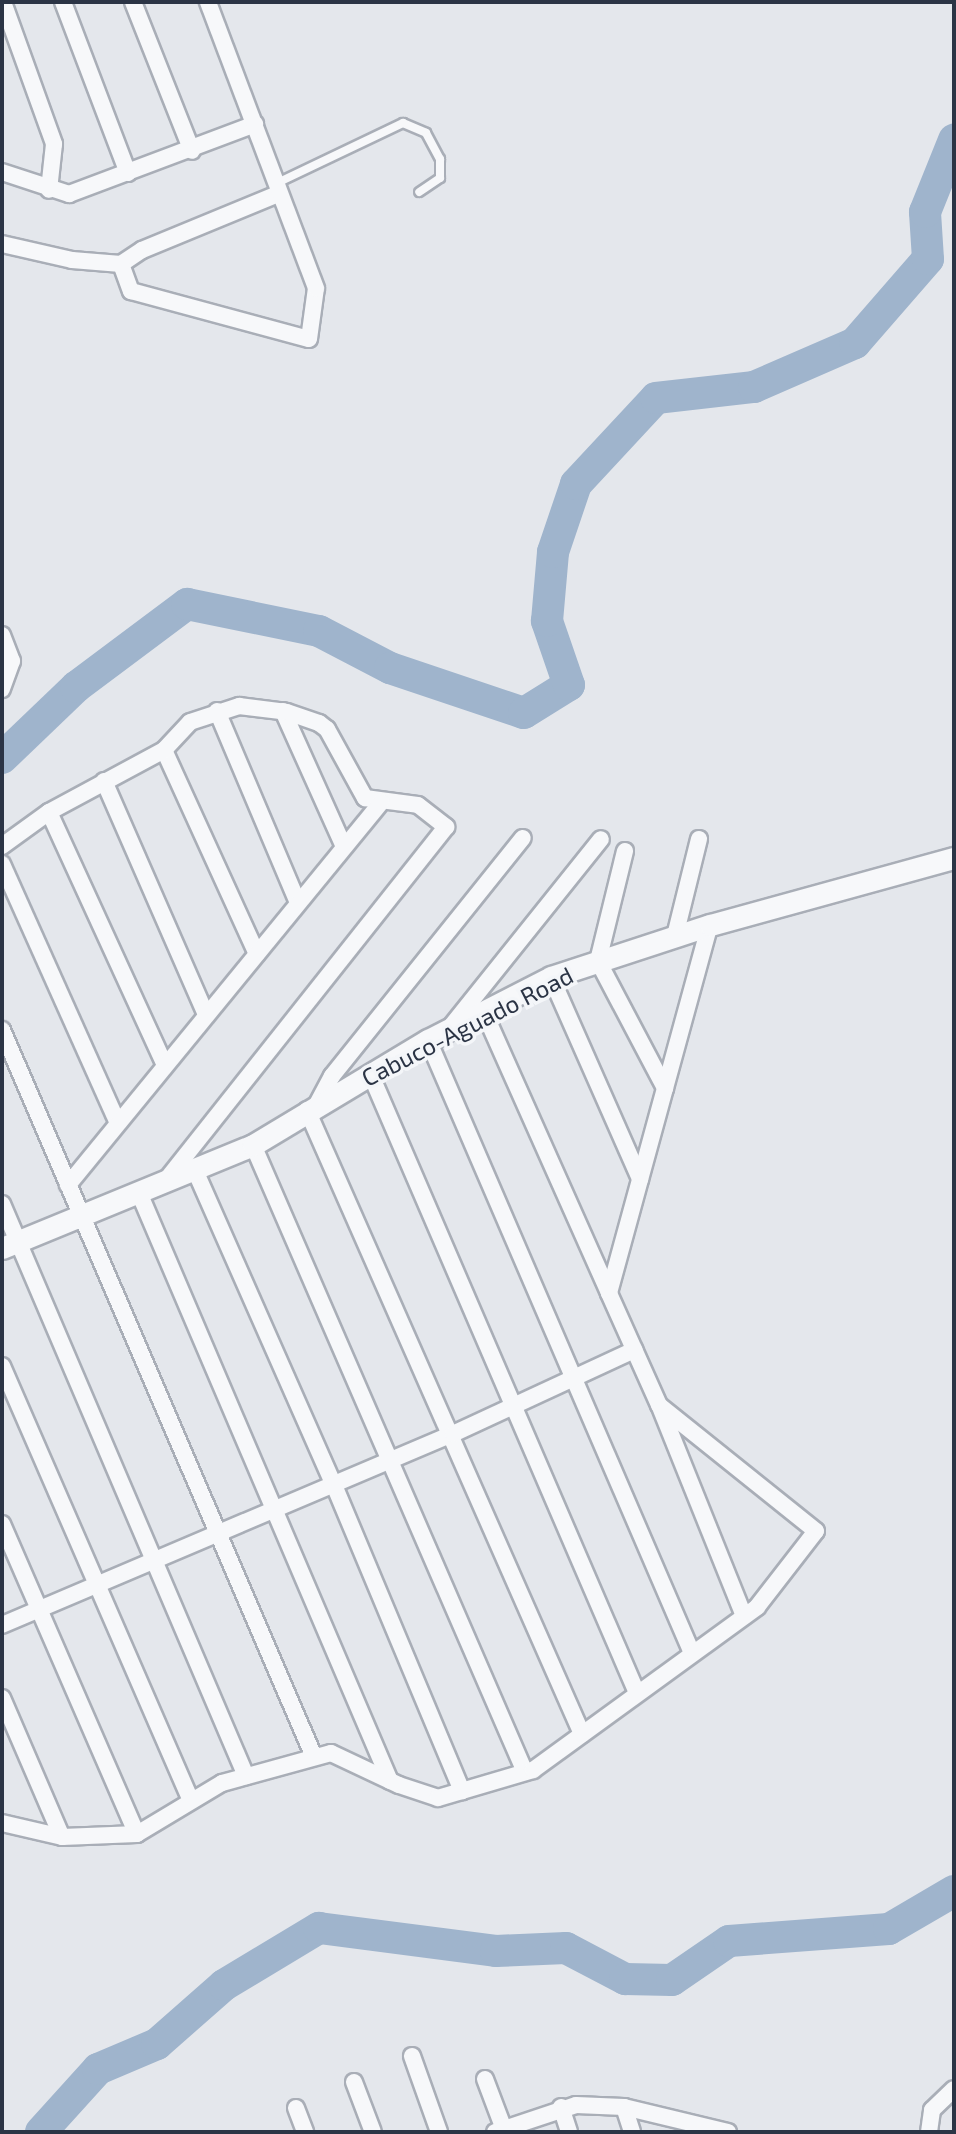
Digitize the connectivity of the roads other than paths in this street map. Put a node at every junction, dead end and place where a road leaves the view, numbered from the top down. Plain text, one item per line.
1 (3, 2) edge
2 (63, 2) edge
3 (133, 2) edge
4 (208, 2) edge
5 (255, 124) junction
6 (192, 151) junction
7 (2, 172) edge
8 (128, 173) junction
9 (276, 189) junction
10 (49, 190) junction
11 (419, 192) dead end
12 (2, 244) edge
13 (121, 264) junction
14 (2, 635) edge
15 (2, 689) edge
16 (217, 711) junction
17 (283, 712) junction
18 (163, 750) junction
19 (104, 781) junction
20 (381, 802) junction
21 (49, 812) junction
22 (523, 838) dead end
23 (601, 839) dead end
24 (699, 839) dead end
25 (2, 846) edge
26 (344, 847) junction
27 (625, 851) dead end
28 (954, 858) edge
29 (2, 864) edge
30 (298, 903) junction
31 (710, 925) junction
32 (675, 936) junction
33 (257, 954) junction
34 (598, 961) junction
35 (551, 977) junction
36 (484, 1012) junction
37 (206, 1015) junction
38 (449, 1029) junction
39 (2, 1030) edge
40 (428, 1040) junction
41 (165, 1065) junction
42 (370, 1073) junction
43 (665, 1088) junction
44 (312, 1108) junction
45 (117, 1121) junction
46 (253, 1144) junction
47 (194, 1168) junction
48 (169, 1177) junction
49 (640, 1179) junction
50 (68, 1185) junction
51 (139, 1195) junction
52 (2, 1204) edge
53 (80, 1214) junction
54 (10, 1245) edge
55 (609, 1293) junction
56 (634, 1350) junction
57 (2, 1366) edge
58 (575, 1377) junction
59 (516, 1404) junction
60 (659, 1405) junction
61 (453, 1434) junction
62 (393, 1459) junction
63 (334, 1485) junction
64 (275, 1510) junction
65 (2, 1524) edge
66 (220, 1534) junction
67 (157, 1560) junction
68 (97, 1585) junction
69 (39, 1609) junction
70 (744, 1616) junction
71 (2, 1625) edge
72 (692, 1653) junction
73 (637, 1693) junction
74 (2, 1698) edge
75 (582, 1734) junction
76 (314, 1757) junction
77 (525, 1772) junction
78 (246, 1776) junction
79 (390, 1781) junction
80 (462, 1791) junction
81 (191, 1801) junction
82 (2, 1823) edge
83 (137, 1834) junction
84 (62, 1837) junction
85 (412, 2056) dead end
86 (485, 2079) dead end
87 (354, 2082) dead end
88 (954, 2089) edge
89 (561, 2107) junction
90 (624, 2107) junction
91 (296, 2108) dead end
92 (690, 2126) edge
93 (501, 2131) edge
94 (305, 2132) edge
95 (373, 2132) edge
96 (439, 2132) edge
97 (569, 2132) edge
98 (632, 2132) edge
99 (727, 2132) edge
100 (929, 2132) edge

1 - 10 street
2 - 8 street
3 - 6 street
4 - 5 street
5 - 6 street
5 - 9 street
6 - 8 street
7 - 10 street
8 - 10 street
9 - 11 lane
9 - 13 street
9 - 13 street
12 - 13 street
14 - 15 street
16 - 17 street
16 - 18 street
16 - 30 street
17 - 20 street
17 - 26 street
18 - 19 street
18 - 33 street
19 - 21 street
19 - 37 street
20 - 26 street
20 - 48 street
21 - 25 street
21 - 41 street
22 - 44 street
23 - 38 street
24 - 32 street
26 - 30 street
27 - 34 street
28 - 31 street, Cabuco-Aguado Road
29 - 45 street
30 - 33 street
31 - 32 street, Cabuco-Aguado Road
31 - 43 street
32 - 34 street, Cabuco-Aguado Road
33 - 37 street
34 - 35 street, Cabuco-Aguado Road
34 - 43 street
35 - 36 street, Cabuco-Aguado Road
35 - 49 street
36 - 38 street, Cabuco-Aguado Road
36 - 55 street
37 - 41 street
38 - 40 street, Cabuco-Aguado Road
39 - 50 street
40 - 42 street, Cabuco-Aguado Road
40 - 58 street
41 - 45 street
42 - 44 street, Cabuco-Aguado Road
42 - 59 street
43 - 49 street
44 - 46 street, Cabuco-Aguado Road
44 - 61 street
45 - 50 street
46 - 47 street, Cabuco-Aguado Road
46 - 62 street
47 - 48 street, Cabuco-Aguado Road
47 - 63 street
48 - 51 street, Cabuco-Aguado Road
49 - 55 street
50 - 53 street
51 - 53 street, Cabuco-Aguado Road
51 - 64 street
52 - 54 street
53 - 54 street, Cabuco-Aguado Road
53 - 66 street
54 - 67 street
55 - 56 street
56 - 58 street
56 - 60 street
57 - 68 street
58 - 59 street
58 - 72 street
59 - 61 street
59 - 73 street
60 - 70 street
60 - 70 street
61 - 62 street
61 - 75 street
62 - 63 street
62 - 77 street
63 - 64 street
63 - 80 street
64 - 66 street
64 - 79 street
65 - 69 street
66 - 67 street
66 - 76 street
67 - 68 street
67 - 78 street
68 - 69 street
68 - 81 street
69 - 71 street
69 - 83 street
70 - 72 street
72 - 73 street
73 - 75 street
74 - 84 street
75 - 77 street
76 - 78 street
76 - 79 street
77 - 80 street
78 - 81 street
79 - 80 street
81 - 83 street
82 - 84 street
83 - 84 street
85 - 96 street
86 - 93 street
87 - 95 street
88 - 100 street
89 - 90 street
89 - 93 street
89 - 97 street
90 - 92 street
90 - 98 street
91 - 94 street
92 - 99 street

